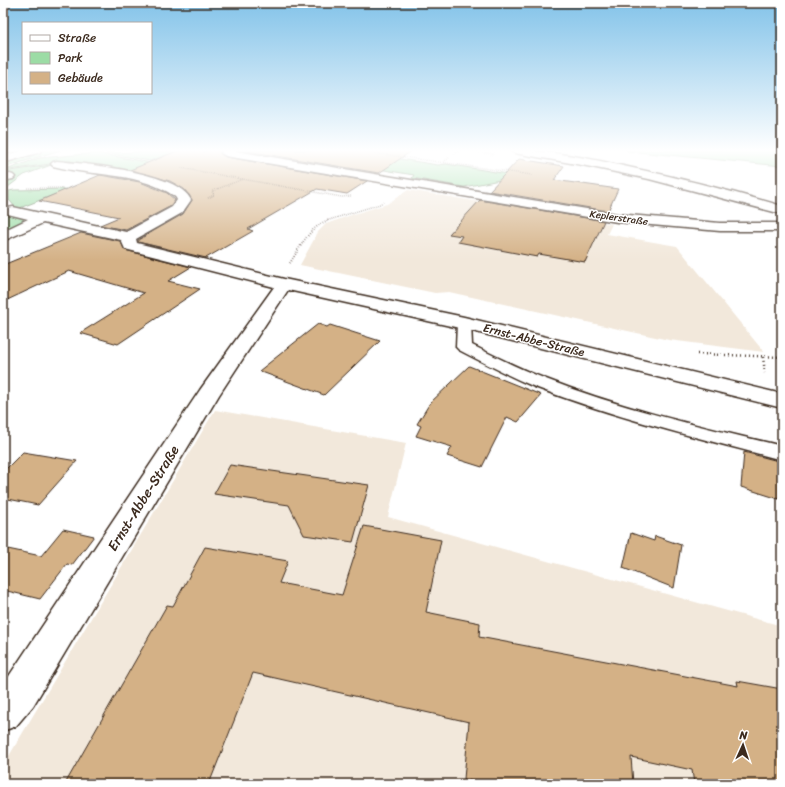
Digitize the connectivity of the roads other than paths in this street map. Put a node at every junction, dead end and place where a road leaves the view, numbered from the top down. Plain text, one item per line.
1 (167, 187) edge
2 (429, 187) edge
3 (701, 187) edge
4 (782, 210) edge
5 (13, 211) dead end
6 (42, 218) junction
7 (782, 227) edge
8 (3, 237) edge
9 (128, 237) junction
10 (284, 284) junction
11 (464, 323) junction
12 (782, 401) edge
13 (782, 454) edge
14 (3, 713) edge

1 - 9 street
2 - 7 street, Keplerstraße
3 - 4 street
5 - 6 street
6 - 8 street
6 - 9 street
9 - 10 street, Ernst-Abbe-Straße
10 - 11 street, Ernst-Abbe-Straße
10 - 14 street, Ernst-Abbe-Straße
11 - 12 street, Ernst-Abbe-Straße
11 - 13 lane

